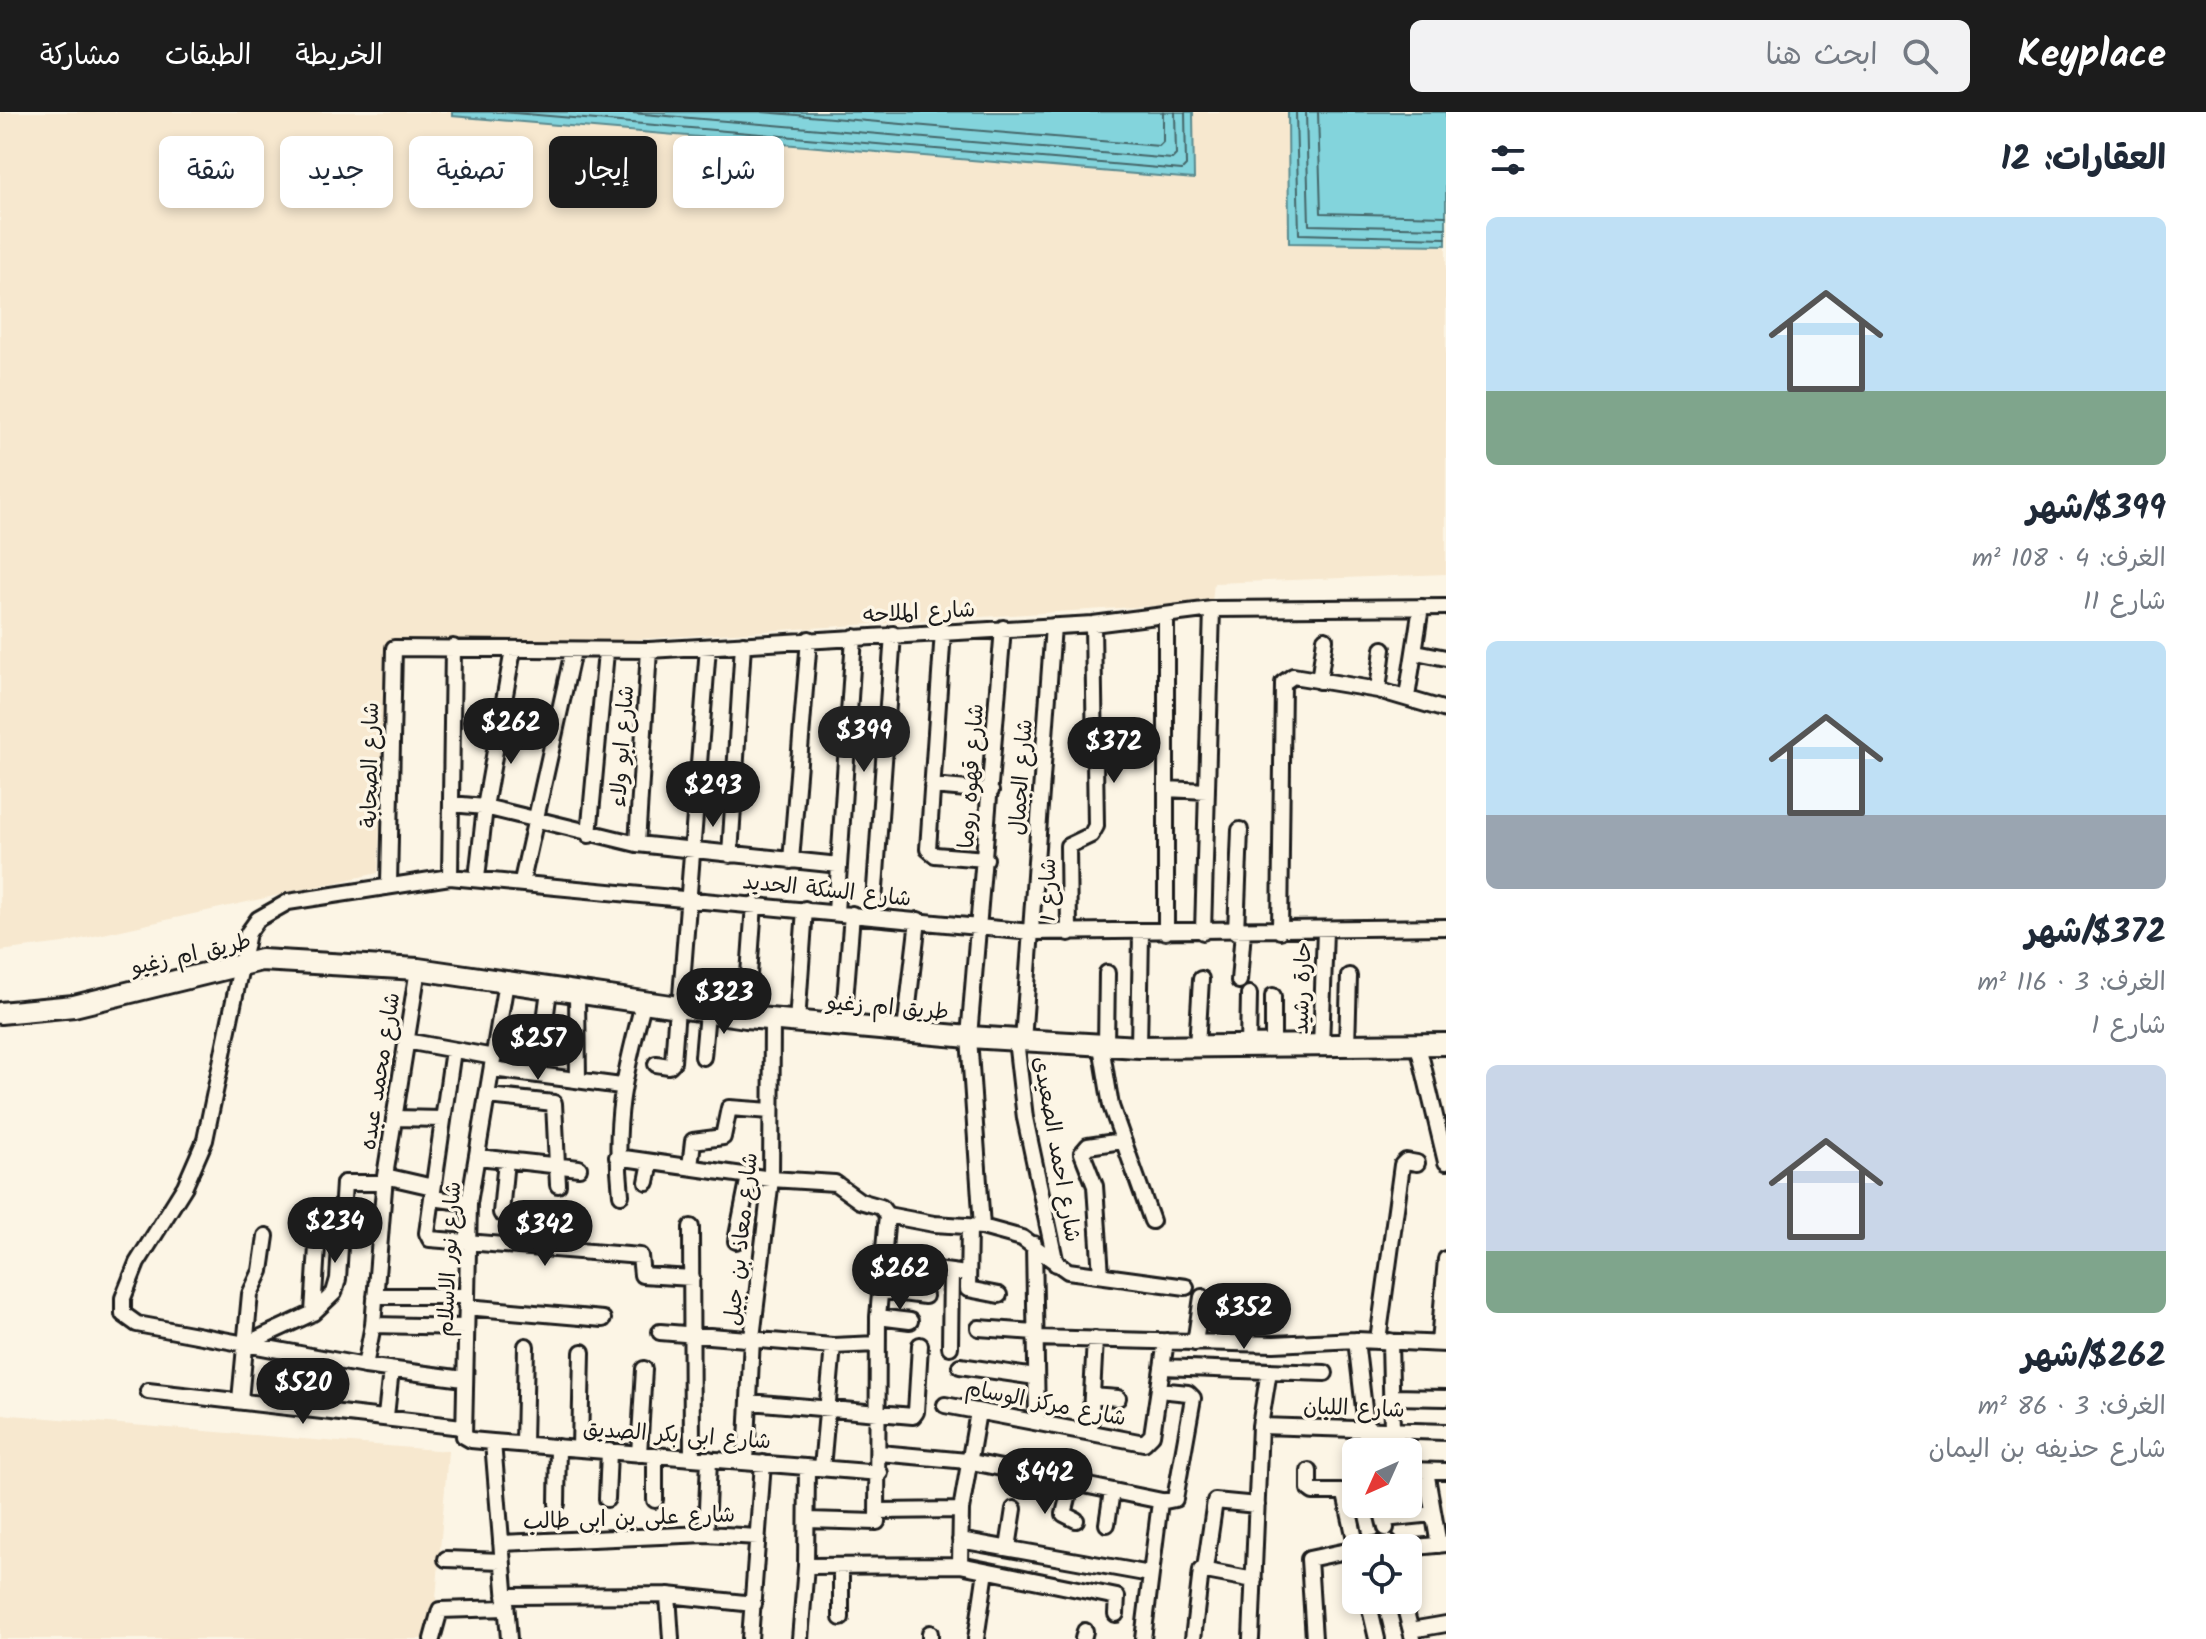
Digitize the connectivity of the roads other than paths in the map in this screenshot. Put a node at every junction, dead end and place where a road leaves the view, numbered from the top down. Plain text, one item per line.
1 (1421, 607) junction
2 (1446, 607) edge
3 (1212, 609) junction
4 (1166, 615) junction
5 (1093, 624) junction
6 (1053, 626) junction
7 (1003, 628) junction
8 (943, 631) junction
9 (893, 634) junction
10 (854, 637) junction
11 (809, 639) junction
12 (1325, 639) dead end
13 (743, 644) junction
14 (453, 647) junction
15 (708, 647) junction
16 (394, 648) joint
17 (1383, 649) dead end
18 (513, 650) junction
19 (649, 650) junction
20 (573, 651) junction
21 (606, 652) junction
22 (1416, 652) junction
23 (1446, 658) edge
24 (1319, 681) junction
25 (1378, 690) junction
26 (1407, 697) junction
27 (1446, 710) edge
28 (932, 786) junction
29 (1166, 789) junction
30 (991, 791) junction
31 (1207, 791) junction
32 (451, 804) junction
33 (485, 807) junction
34 (536, 821) junction
35 (1240, 830) dead end
36 (589, 835) junction
37 (637, 844) junction
38 (692, 852) junction
39 (730, 855) junction
40 (986, 859) junction
41 (791, 861) junction
42 (839, 865) junction
43 (450, 877) junction
44 (477, 878) junction
45 (522, 881) junction
46 (389, 884) junction
47 (689, 897) junction
48 (754, 904) junction
49 (805, 909) junction
50 (836, 912) junction
51 (852, 914) junction
52 (873, 916) junction
53 (918, 920) junction
54 (980, 927) junction
55 (1446, 927) edge
56 (1325, 930) junction
57 (1280, 931) junction
58 (1031, 932) junction
59 (1166, 932) junction
60 (1203, 932) junction
61 (1240, 932) junction
62 (1069, 933) junction
63 (1141, 933) junction
64 (242, 963) junction
65 (418, 969) junction
66 (1107, 973) dead end
67 (1349, 976) dead end
68 (1201, 979) dead end
69 (1239, 981) dead end
70 (506, 982) junction
71 (549, 990) junction
72 (577, 994) junction
73 (1249, 994) dead end
74 (1273, 996) dead end
75 (643, 1004) junction
76 (679, 1009) junction
77 (707, 1012) junction
78 (0, 1013) edge
79 (746, 1017) junction
80 (772, 1020) junction
81 (797, 1022) junction
82 (843, 1026) junction
83 (905, 1031) junction
84 (969, 1037) junction
85 (1020, 1040) junction
86 (406, 1041) junction
87 (1446, 1044) edge
88 (1418, 1045) junction
89 (1103, 1046) junction
90 (1347, 1046) junction
91 (1139, 1047) junction
92 (1197, 1047) junction
93 (1248, 1047) junction
94 (1273, 1047) junction
95 (1321, 1047) junction
96 (453, 1050) junction
97 (703, 1057) dead end
98 (493, 1063) junction
99 (656, 1064) dead end
100 (538, 1075) junction
101 (578, 1080) junction
102 (621, 1086) junction
103 (488, 1096) junction
104 (771, 1111) junction
105 (394, 1118) junction
106 (443, 1119) junction
107 (1122, 1141) junction
108 (478, 1157) junction
109 (617, 1157) junction
110 (506, 1160) junction
111 (651, 1162) junction
112 (1446, 1162) edge
113 (1417, 1163) dead end
114 (557, 1166) junction
115 (690, 1167) junction
116 (579, 1168) dead end
117 (749, 1176) junction
118 (771, 1179) junction
119 (384, 1180) junction
120 (647, 1182) dead end
121 (558, 1185) dead end
122 (432, 1192) junction
123 (621, 1195) dead end
124 (469, 1203) junction
125 (501, 1213) dead end
126 (319, 1214) dead end
127 (887, 1215) junction
128 (1152, 1221) dead end
129 (691, 1227) dead end
130 (976, 1227) junction
131 (266, 1236) dead end
132 (736, 1241) dead end
133 (468, 1243) junction
134 (1034, 1244) junction
135 (1446, 1259) edge
136 (1056, 1265) junction
137 (921, 1268) dead end
138 (951, 1272) junction
139 (968, 1274) junction
140 (1101, 1275) junction
141 (692, 1278) junction
142 (1186, 1287) dead end
143 (879, 1290) junction
144 (999, 1295) dead end
145 (375, 1296) junction
146 (925, 1296) dead end
147 (1443, 1296) edge
148 (1202, 1297) dead end
149 (466, 1302) junction
150 (313, 1313) junction
151 (878, 1317) junction
152 (603, 1319) dead end
153 (910, 1321) dead end
154 (373, 1325) junction
155 (465, 1327) junction
156 (979, 1328) dead end
157 (660, 1332) dead end
158 (694, 1334) junction
159 (1035, 1335) junction
160 (752, 1338) junction
161 (1095, 1339) junction
162 (1356, 1340) junction
163 (1384, 1340) junction
164 (1166, 1341) junction
165 (1195, 1343) junction
166 (1442, 1343) edge
167 (246, 1344) junction
168 (877, 1344) junction
169 (920, 1345) dead end
170 (526, 1346) dead end
171 (833, 1346) junction
172 (950, 1347) dead end
173 (582, 1352) dead end
174 (365, 1366) junction
175 (960, 1366) dead end
176 (1162, 1367) junction
177 (644, 1369) dead end
178 (391, 1370) junction
179 (1269, 1371) junction
180 (1325, 1373) dead end
181 (1036, 1377) junction
182 (464, 1379) junction
183 (1159, 1390) junction
184 (148, 1391) dead end
185 (1092, 1396) junction
186 (1392, 1397) junction
187 (1118, 1398) dead end
188 (1446, 1398) edge
189 (240, 1400) junction
190 (750, 1402) junction
191 (945, 1405) dead end
192 (827, 1410) junction
193 (978, 1412) junction
194 (878, 1413) junction
195 (386, 1416) junction
196 (1037, 1421) junction
197 (1260, 1426) junction
198 (462, 1427) junction
199 (1364, 1429) junction
200 (1392, 1430) junction
201 (1090, 1432) junction
202 (1446, 1432) edge
203 (1366, 1438) edge
204 (493, 1442) junction
205 (524, 1444) junction
206 (558, 1447) junction
207 (580, 1449) junction
208 (609, 1451) junction
209 (880, 1453) junction
210 (639, 1454) junction
211 (655, 1455) junction
212 (692, 1458) junction
213 (709, 1459) junction
214 (967, 1461) junction
215 (746, 1462) junction
216 (763, 1463) junction
217 (815, 1467) junction
218 (1309, 1471) dead end
219 (1422, 1471) edge
220 (1426, 1471) junction
221 (1446, 1471) edge
222 (880, 1473) junction
223 (1072, 1482) junction
224 (1112, 1491) junction
225 (1342, 1493) edge
226 (607, 1499) dead end
227 (655, 1500) dead end
228 (1162, 1501) junction
229 (557, 1504) dead end
230 (1257, 1505) junction
231 (1014, 1509) dead end
232 (961, 1510) junction
233 (1422, 1514) edge
234 (1433, 1514) junction
235 (878, 1516) junction
236 (807, 1520) junction
237 (1076, 1520) dead end
238 (1107, 1524) dead end
239 (706, 1534) junction
240 (758, 1537) junction
241 (960, 1540) junction
242 (501, 1543) junction
243 (1442, 1544) edge
244 (1422, 1546) edge
245 (1008, 1548) junction
246 (1342, 1551) edge
247 (446, 1559) dead end
248 (502, 1561) junction
249 (960, 1565) junction
250 (806, 1566) junction
251 (841, 1566) junction
252 (1202, 1570) junction
253 (986, 1571) junction
254 (1150, 1574) junction
255 (1254, 1580) junction
256 (668, 1595) junction
257 (506, 1602) junction
258 (754, 1604) junction
259 (1116, 1614) dead end
260 (1371, 1614) edge
261 (1407, 1614) edge
262 (841, 1618) dead end
263 (1446, 1624) edge
264 (1412, 1635) edge
265 (432, 1639) edge
266 (509, 1639) edge
267 (671, 1639) edge
268 (750, 1639) edge
269 (800, 1639) edge
270 (976, 1639) edge
271 (1143, 1639) edge
272 (1193, 1639) edge
273 (1251, 1639) edge
274 (1314, 1639) edge
275 (1377, 1639) edge

1 - 2 street, شارع الملاحه
1 - 3 street, شارع الملاحه
1 - 22 street
3 - 4 street, شارع الملاحه
3 - 31 street
4 - 5 street, شارع الملاحه
4 - 29 street
5 - 6 street, شارع الملاحه
5 - 62 street, شارع 1
6 - 7 street, شارع الملاحه
6 - 58 street, شارع الجمال
7 - 8 street, شارع الملاحه
7 - 30 street, شارع قهوه روما
8 - 9 street, شارع الملاحه
8 - 28 street
9 - 10 street, شارع الملاحه
9 - 52 street
10 - 11 street, شارع الملاحه
10 - 42 street
11 - 13 street, شارع الملاحه
11 - 41 street
12 - 24 street
13 - 15 street, شارع الملاحه
13 - 39 street
14 - 16 street, شارع الملاحه
14 - 18 street, شارع الملاحه
14 - 32 street
15 - 19 street, شارع الملاحه
15 - 38 street
16 - 46 street, شارع الصحابة
17 - 25 street
18 - 20 street, شارع الملاحه
18 - 33 street
19 - 21 street, شارع الملاحه
19 - 37 street, شارع ابو ولاء
20 - 21 street, شارع الملاحه
20 - 34 street
21 - 36 street
22 - 23 street
22 - 26 street
24 - 25 street
24 - 57 street
25 - 26 street
26 - 27 street
28 - 30 street
28 - 40 street
29 - 31 street
29 - 59 street
30 - 40 street, شارع قهوه روما
31 - 60 street
32 - 33 street
32 - 43 street
33 - 34 street
33 - 44 street
34 - 36 street
34 - 45 street
35 - 61 street
36 - 37 street
37 - 38 street
38 - 39 street
38 - 47 street
39 - 41 street
40 - 54 street, شارع قهوه روما
41 - 42 street
42 - 50 street
43 - 44 street, شارع السكة الحديد
43 - 46 street, شارع السكة الحديد
44 - 45 street, شارع السكة الحديد
45 - 47 street, شارع السكة الحديد
46 - 64 street, شارع السكة الحديد
47 - 48 street, شارع السكة الحديد
47 - 76 street
48 - 49 street, شارع السكة الحديد
48 - 79 street
49 - 50 street, شارع السكة الحديد
49 - 81 street
50 - 51 street, شارع السكة الحديد
51 - 52 street, شارع السكة الحديد
51 - 82 street
52 - 53 street, شارع السكة الحديد
53 - 54 street, شارع السكة الحديد
53 - 83 street
54 - 58 street, شارع السكة الحديد
54 - 84 street, شارع قهوه روما
55 - 56 street, شارع السكة الحديد
56 - 57 street, شارع السكة الحديد
56 - 95 street, حارة رشيد
57 - 61 street, شارع السكة الحديد
58 - 62 street, شارع السكة الحديد
58 - 85 street, شارع الجمال
59 - 60 street, شارع السكة الحديد
59 - 63 street, شارع السكة الحديد
60 - 61 street, شارع السكة الحديد
61 - 69 street
62 - 63 street, شارع السكة الحديد
63 - 91 street
64 - 65 main road, طريق ام زغيو
64 - 78 main road, طريق ام زغيو
64 - 167 street, شارع السكة الحديد
65 - 70 main road, طريق ام زغيو
65 - 86 street, شارع محمد عبده
66 - 89 street
67 - 90 street
68 - 92 street
70 - 71 main road, طريق ام زغيو
70 - 98 street, شارع نور الاسلام
71 - 72 main road, طريق ام زغيو
71 - 100 street
72 - 75 main road, طريق ام زغيو
72 - 101 street
73 - 93 street
74 - 94 street
75 - 76 main road, طريق ام زغيو
75 - 102 street
76 - 77 main road, طريق ام زغيو
76 - 99 street
77 - 79 main road, طريق ام زغيو
77 - 97 street
79 - 80 main road, طريق ام زغيو
80 - 81 main road, طريق ام زغيو
80 - 104 street, شارع معاذ بن جبل
81 - 82 main road, طريق ام زغيو
82 - 83 main road, طريق ام زغيو
83 - 84 main road, طريق ام زغيو
84 - 85 main road, طريق ام زغيو
84 - 130 street, شارع قهوه روما
85 - 89 main road, طريق ام زغيو
85 - 136 street, شارع احمد الصعيدى
86 - 96 street
86 - 105 street, شارع محمد عبده
87 - 88 main road, طريق ام زغيو
88 - 90 main road, طريق ام زغيو
88 - 112 street
89 - 91 main road, طريق ام زغيو
89 - 107 street
90 - 95 main road, طريق ام زغيو
91 - 92 main road, طريق ام زغيو
92 - 93 main road, طريق ام زغيو
93 - 94 main road, طريق ام زغيو
94 - 95 main road, طريق ام زغيو
96 - 98 street
96 - 106 street
98 - 100 street
98 - 103 street, شارع نور الاسلام
100 - 101 street
101 - 102 street
102 - 109 street
103 - 108 street, شارع نور الاسلام
103 - 114 street
104 - 115 street
104 - 118 street, شارع معاذ بن جبل
105 - 106 street
105 - 119 street, شارع محمد عبده
106 - 122 street
107 - 128 street
107 - 140 street
108 - 110 street
108 - 124 street, شارع نور الاسلام
109 - 111 street
109 - 123 street
110 - 114 street
110 - 125 street
111 - 115 street
111 - 120 street
113 - 163 street
114 - 116 street
114 - 121 street
115 - 117 street
117 - 118 street
117 - 132 street
118 - 127 street
118 - 160 street, شارع معاذ بن جبل
119 - 122 street, شارع محمد عبده
119 - 145 street
119 - 150 street
122 - 124 street, شارع محمد عبده
122 - 133 street
124 - 133 street, شارع نور الاسلام
126 - 150 street
127 - 130 street
127 - 143 street
129 - 141 street
130 - 134 street
130 - 139 street, شارع قهوه روما
131 - 167 street
133 - 141 street
133 - 149 street, شارع نور الاسلام
134 - 136 street
134 - 159 street
135 - 147 street
136 - 140 street
137 - 138 street
138 - 139 street
138 - 172 street
139 - 144 street
140 - 142 street
141 - 158 street
143 - 146 street
143 - 151 street
145 - 149 street
145 - 154 street
147 - 166 street
148 - 165 street
149 - 152 street
149 - 155 street, شارع نور الاسلام
150 - 167 street
151 - 153 street
151 - 168 street
154 - 155 street
154 - 174 street
155 - 182 street, شارع نور الاسلام
156 - 159 street
157 - 158 street
158 - 160 street
158 - 212 street
159 - 161 street
159 - 181 street
160 - 171 street
160 - 190 street, شارع معاذ بن جبل
161 - 164 street
161 - 185 street
162 - 163 street
162 - 165 street
162 - 199 street
163 - 166 street
163 - 186 street
164 - 165 street
164 - 176 street
167 - 174 street
167 - 189 street
168 - 171 street
168 - 194 street
169 - 194 street
170 - 205 street
171 - 192 street
173 - 207 street
174 - 178 street
175 - 181 street
176 - 179 street
176 - 183 street
177 - 210 street
178 - 182 street
178 - 195 street
179 - 180 street
179 - 197 street
181 - 196 street
182 - 198 street, شارع نور الاسلام
183 - 201 street, شارع مركز الوسام
183 - 228 street
184 - 189 street
185 - 187 street
185 - 201 street
186 - 188 street
186 - 200 street
189 - 195 street
190 - 192 street
190 - 215 street, شارع معاذ بن جبل
191 - 193 street, شارع مركز الوسام
192 - 194 street
192 - 217 street
193 - 196 street, شارع مركز الوسام
193 - 214 street
194 - 209 street
195 - 198 street
196 - 201 street, شارع مركز الوسام
197 - 199 street, شارع اللبان
197 - 230 street
198 - 204 street, شارع ابى بكر الصديق
199 - 200 street, شارع اللبان
199 - 203 street
200 - 202 street, شارع اللبان
204 - 205 street, شارع ابى بكر الصديق
204 - 242 street
205 - 206 street, شارع ابى بكر الصديق
206 - 207 street, شارع ابى بكر الصديق
206 - 229 street
207 - 208 street, شارع ابى بكر الصديق
208 - 210 street, شارع ابى بكر الصديق
208 - 226 street
209 - 214 street
209 - 222 street
210 - 211 street, شارع ابى بكر الصديق
211 - 212 street, شارع ابى بكر الصديق
211 - 227 street
212 - 213 street, شارع ابى بكر الصديق
213 - 215 street, شارع ابى بكر الصديق
213 - 239 street
214 - 223 street
214 - 232 street
215 - 216 street, شارع ابى بكر الصديق
216 - 217 street, شارع ابى بكر الصديق
216 - 240 street
217 - 222 street, شارع ابى بكر الصديق
217 - 236 street
218 - 225 street
219 - 220 street
220 - 221 street
220 - 234 street
222 - 235 street
223 - 224 street
223 - 237 street
224 - 228 street
224 - 238 street
228 - 254 street
230 - 252 street
230 - 255 street
231 - 245 street
232 - 235 street
232 - 241 street
233 - 234 street
234 - 243 street
235 - 236 street
236 - 250 street
239 - 240 street, شارع على بن ابى طالب
239 - 242 street, شارع على بن ابى طالب
240 - 258 street
241 - 245 street
241 - 249 street
242 - 248 street
243 - 244 street
245 - 254 street
246 - 274 street
247 - 248 street
248 - 257 street
249 - 251 street
249 - 253 street
250 - 251 street
250 - 269 street
251 - 262 street
252 - 255 street
252 - 272 street
253 - 259 street
253 - 270 street
254 - 271 street
255 - 273 street
256 - 257 street
256 - 258 street
256 - 267 street
257 - 265 street
257 - 266 street
258 - 268 street
260 - 275 street
261 - 264 street
263 - 264 street

